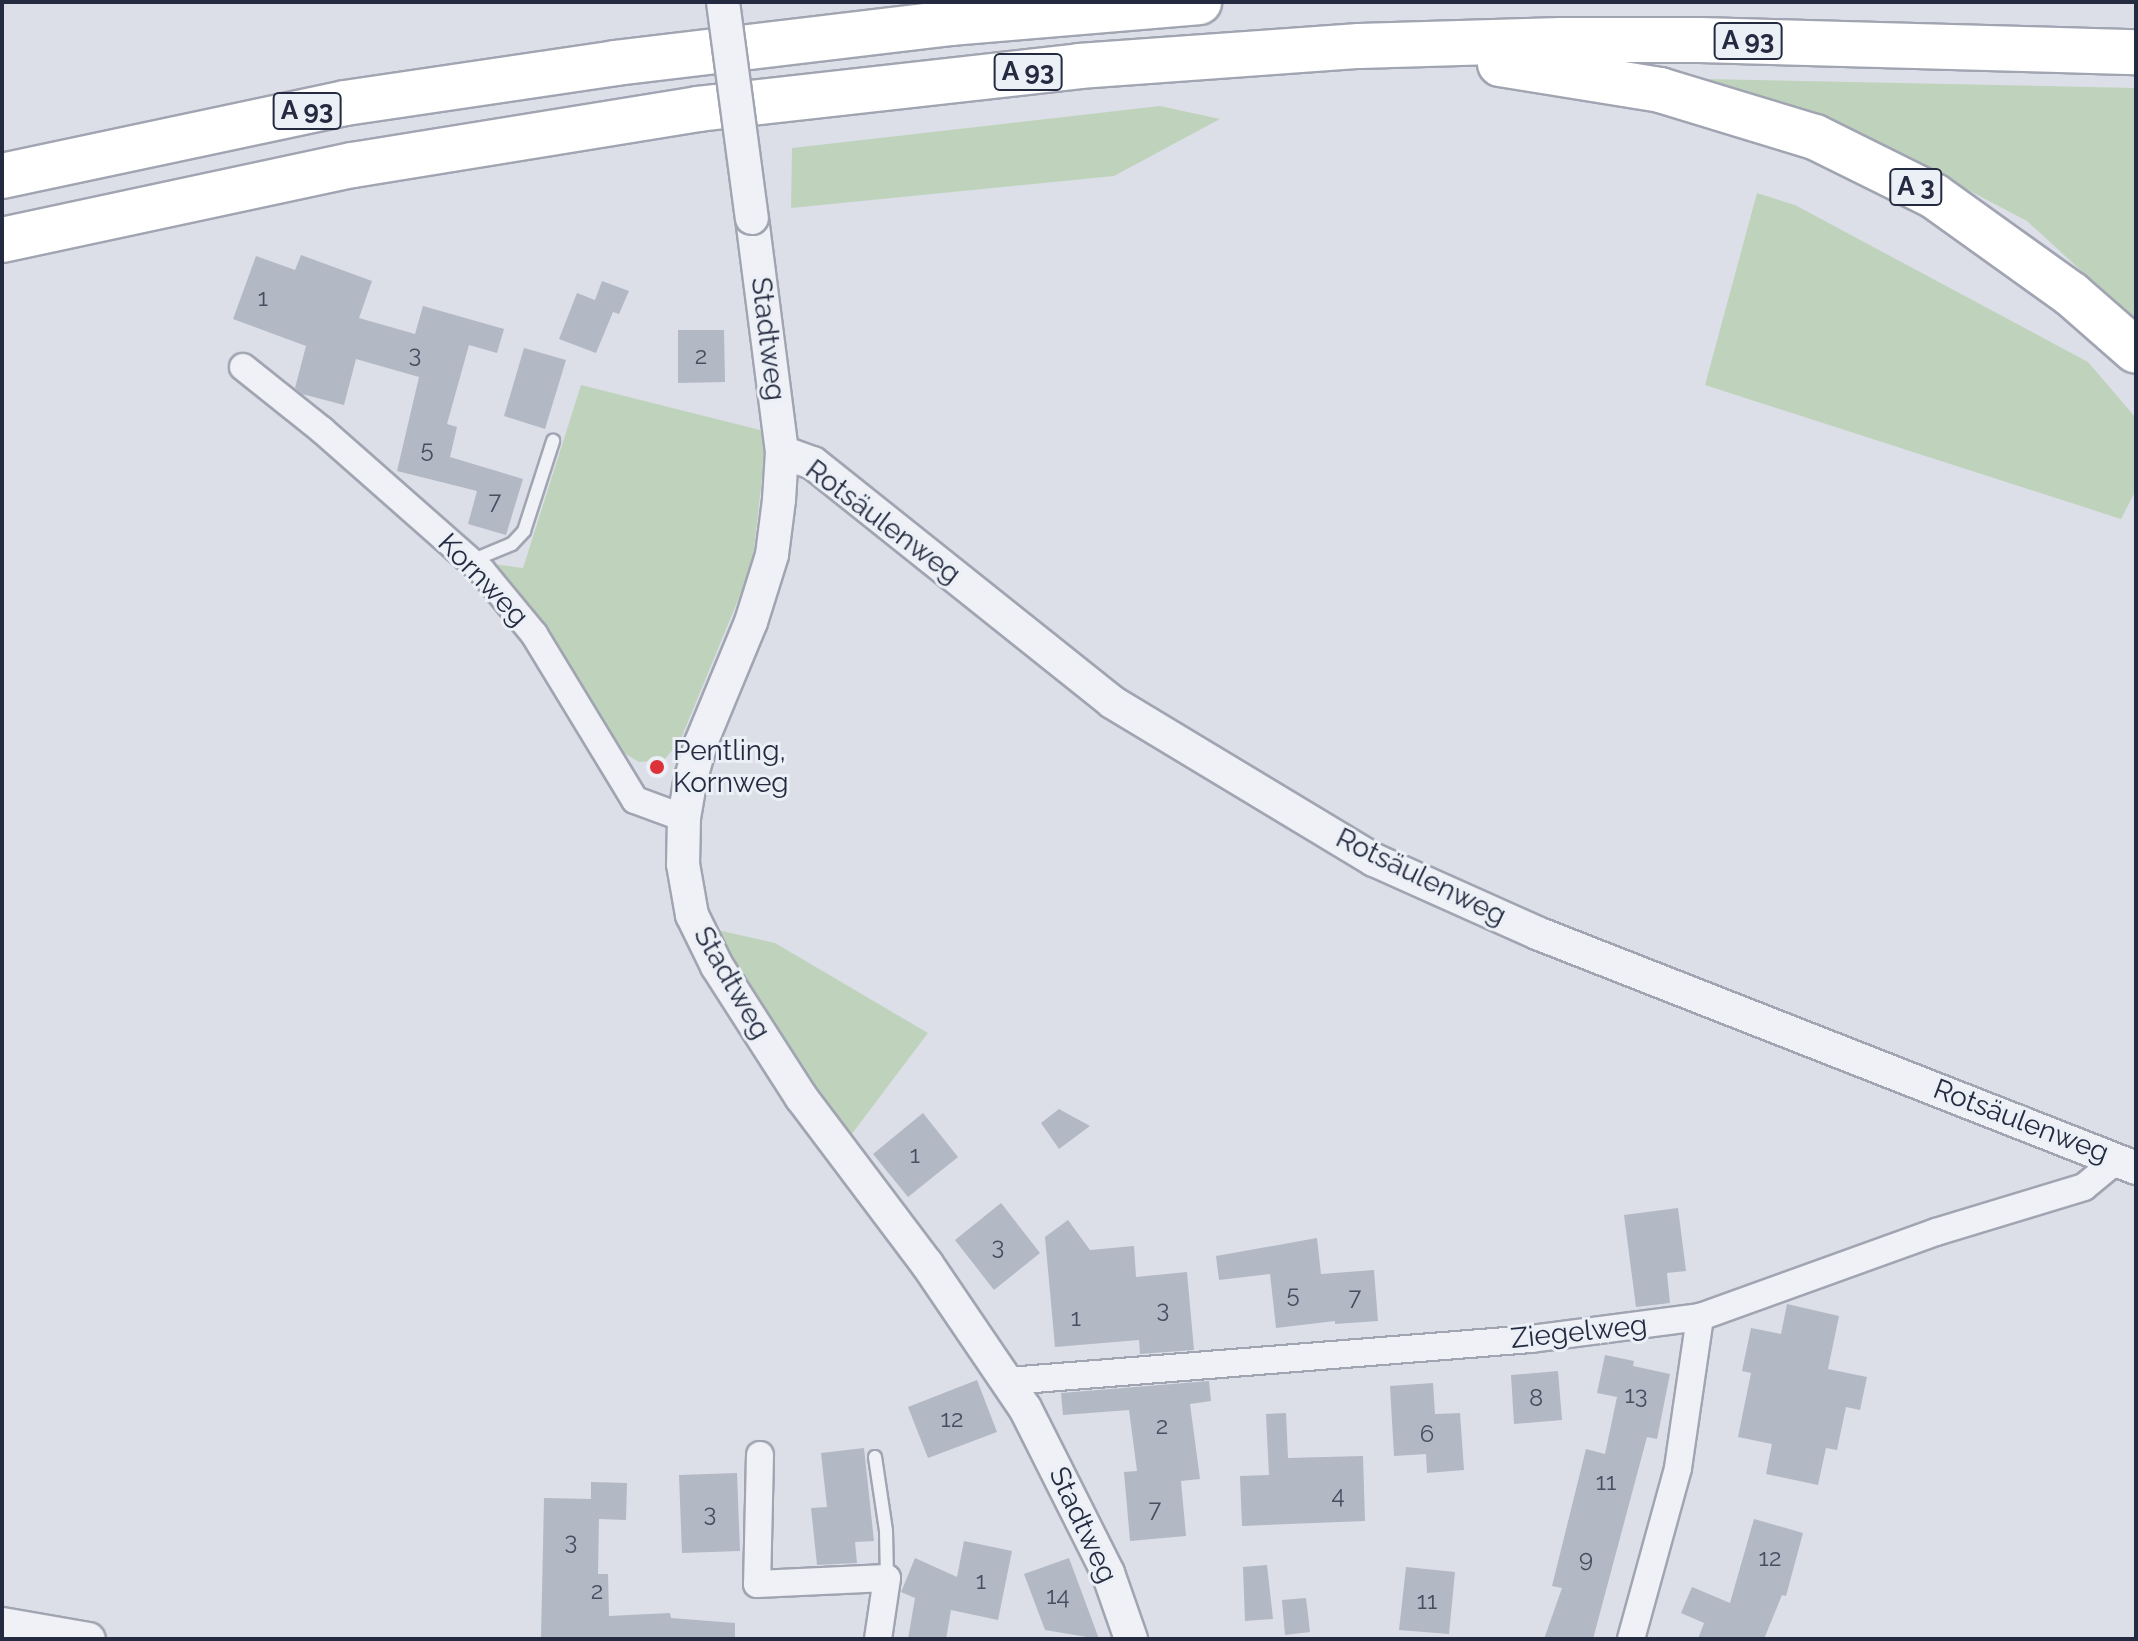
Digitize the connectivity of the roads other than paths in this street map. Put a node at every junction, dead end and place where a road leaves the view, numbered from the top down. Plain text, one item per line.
1 (723, 2) edge
2 (1199, 2) edge
3 (1359, 46) junction
4 (2136, 52) edge
5 (2, 176) edge
6 (2, 240) edge
7 (2136, 351) edge
8 (243, 367) dead end
9 (553, 441) dead end
10 (782, 452) junction
11 (471, 561) junction
12 (684, 818) junction
13 (2127, 1163) edge
14 (1700, 1317) junction
15 (1009, 1381) junction
16 (760, 1455) dead end
17 (875, 1457) dead end
18 (887, 1578) junction
19 (2, 1624) edge
20 (89, 1639) edge
21 (878, 1639) edge
22 (1131, 1639) edge
23 (1631, 1639) edge

1 - 10 street, Stadtweg, bridge
2 - 5 highway, A 93
3 - 4 highway, A 93
3 - 6 highway, A 93
3 - 7 highway, A 3
8 - 11 street, Kornweg
9 - 11 lane
10 - 12 street, Stadtweg
10 - 13 street, Rotsäulenweg
11 - 12 street, Kornweg
12 - 15 street, Stadtweg
13 - 14 street, Ziegelweg
14 - 15 street, Ziegelweg
14 - 23 street
15 - 22 street, Stadtweg
16 - 18 street
17 - 18 lane
18 - 21 street
19 - 20 street

